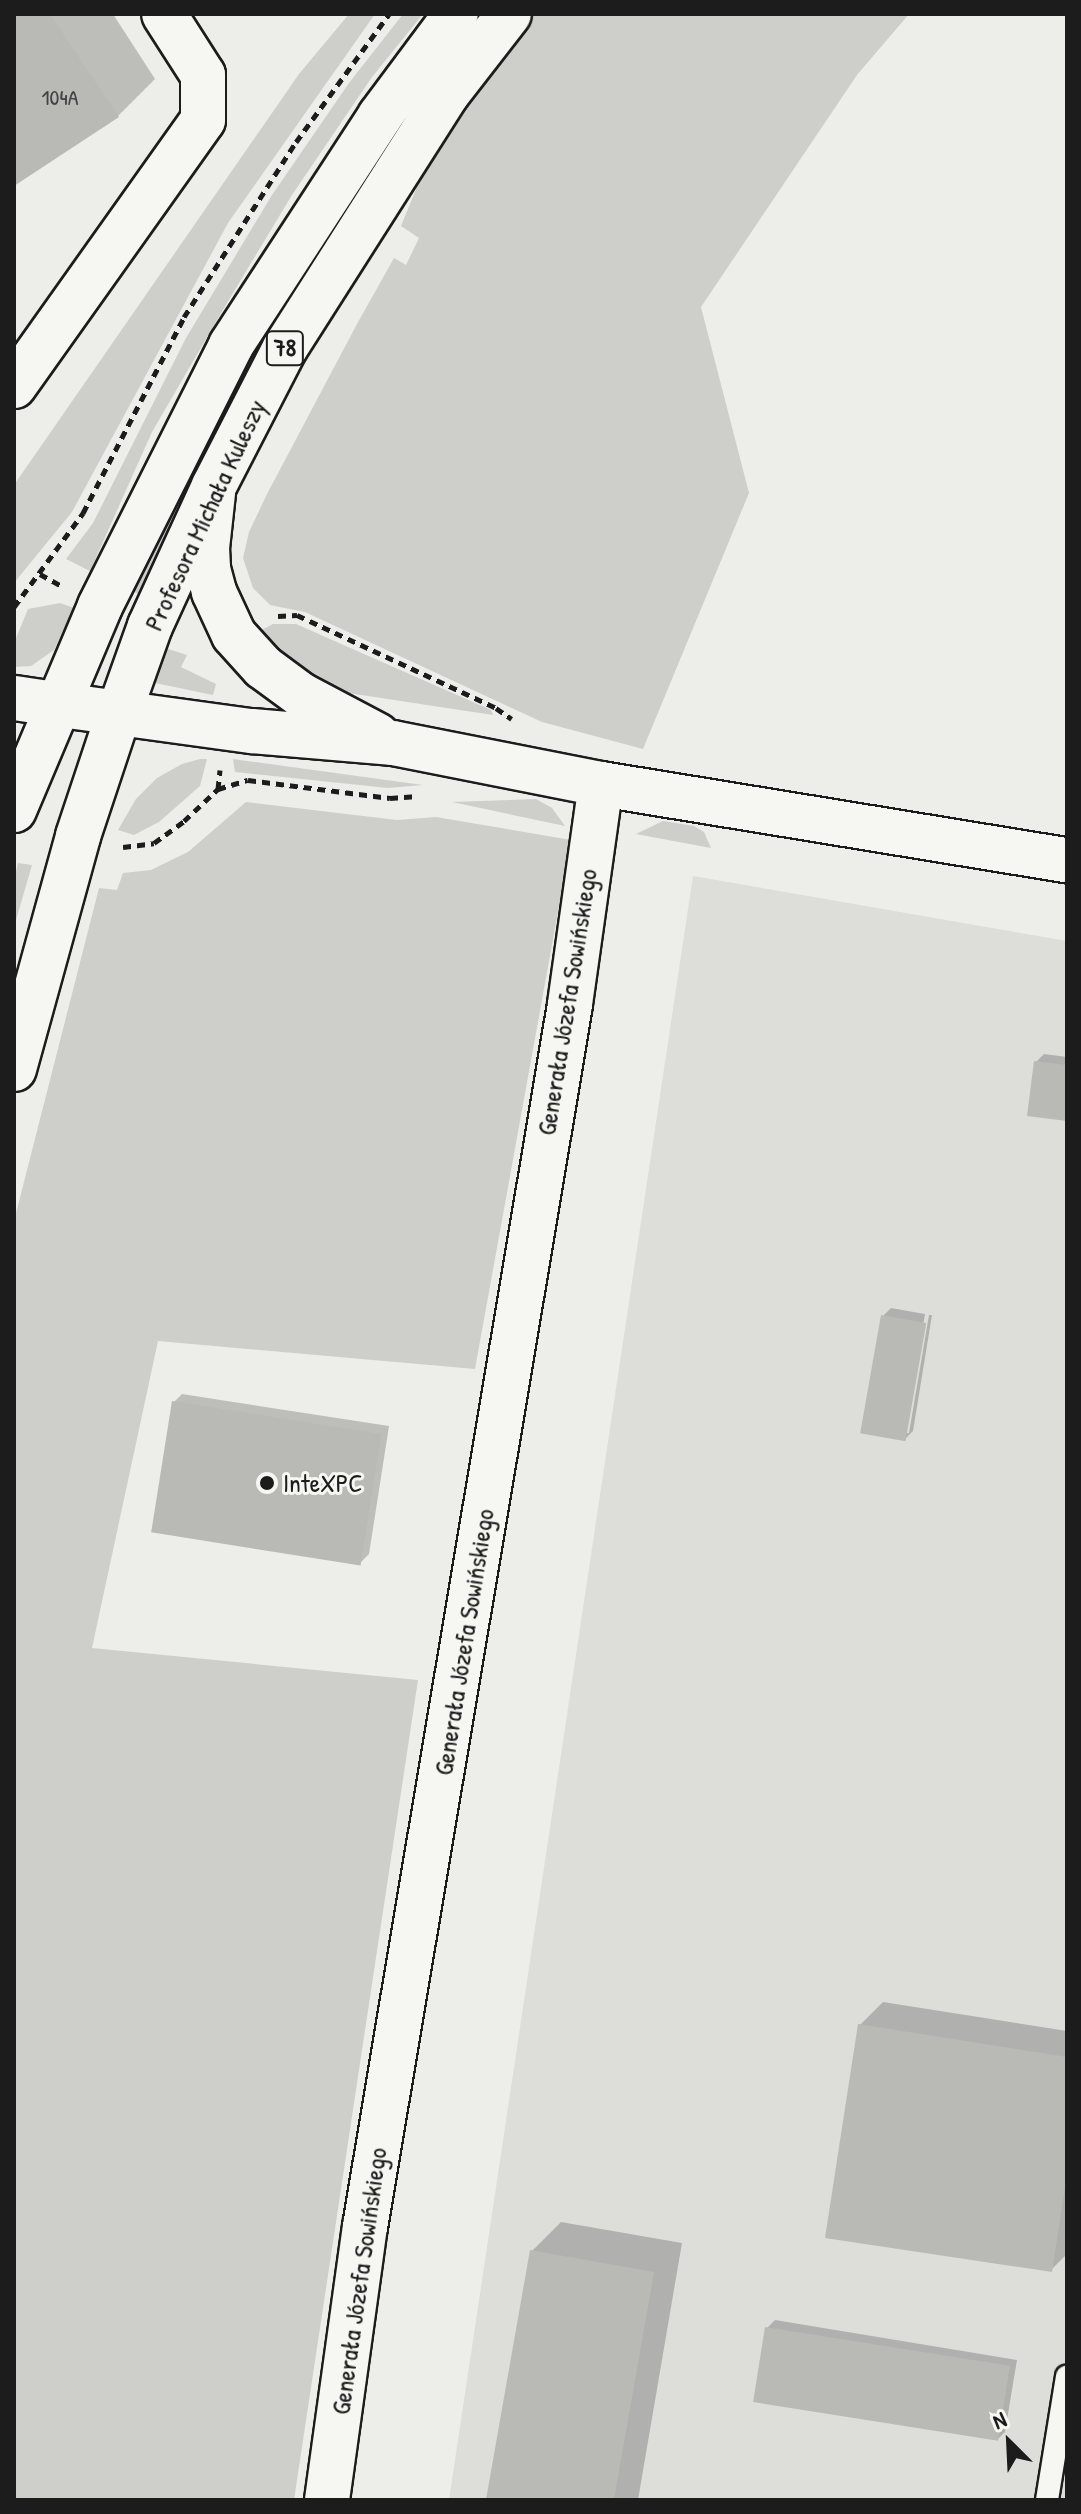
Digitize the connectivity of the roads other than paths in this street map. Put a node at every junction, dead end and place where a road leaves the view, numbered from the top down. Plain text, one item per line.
1 (164, 14) edge
2 (456, 14) edge
3 (509, 14) edge
4 (14, 386) edge
5 (214, 486) junction
6 (14, 698) edge
7 (61, 705) junction
8 (119, 713) junction
9 (393, 743) junction
10 (601, 784) junction
11 (14, 810) edge
12 (1067, 860) edge
13 (14, 1069) edge
14 (1067, 2377) edge
15 (327, 2500) edge
16 (1047, 2500) edge

1 - 4 street
2 - 7 street, Profesora Michała Kuleszy / 78
3 - 5 street, Profesora Michała Kuleszy / 78
5 - 8 street, Profesora Michała Kuleszy / 78
5 - 9 street
6 - 7 street
7 - 8 street
7 - 11 street, Profesora Michała Kuleszy / 78
8 - 9 street
8 - 13 street, Profesora Michała Kuleszy / 78
9 - 10 street
10 - 12 street
10 - 15 street, Generała Józefa Sowińskiego
14 - 16 lane

